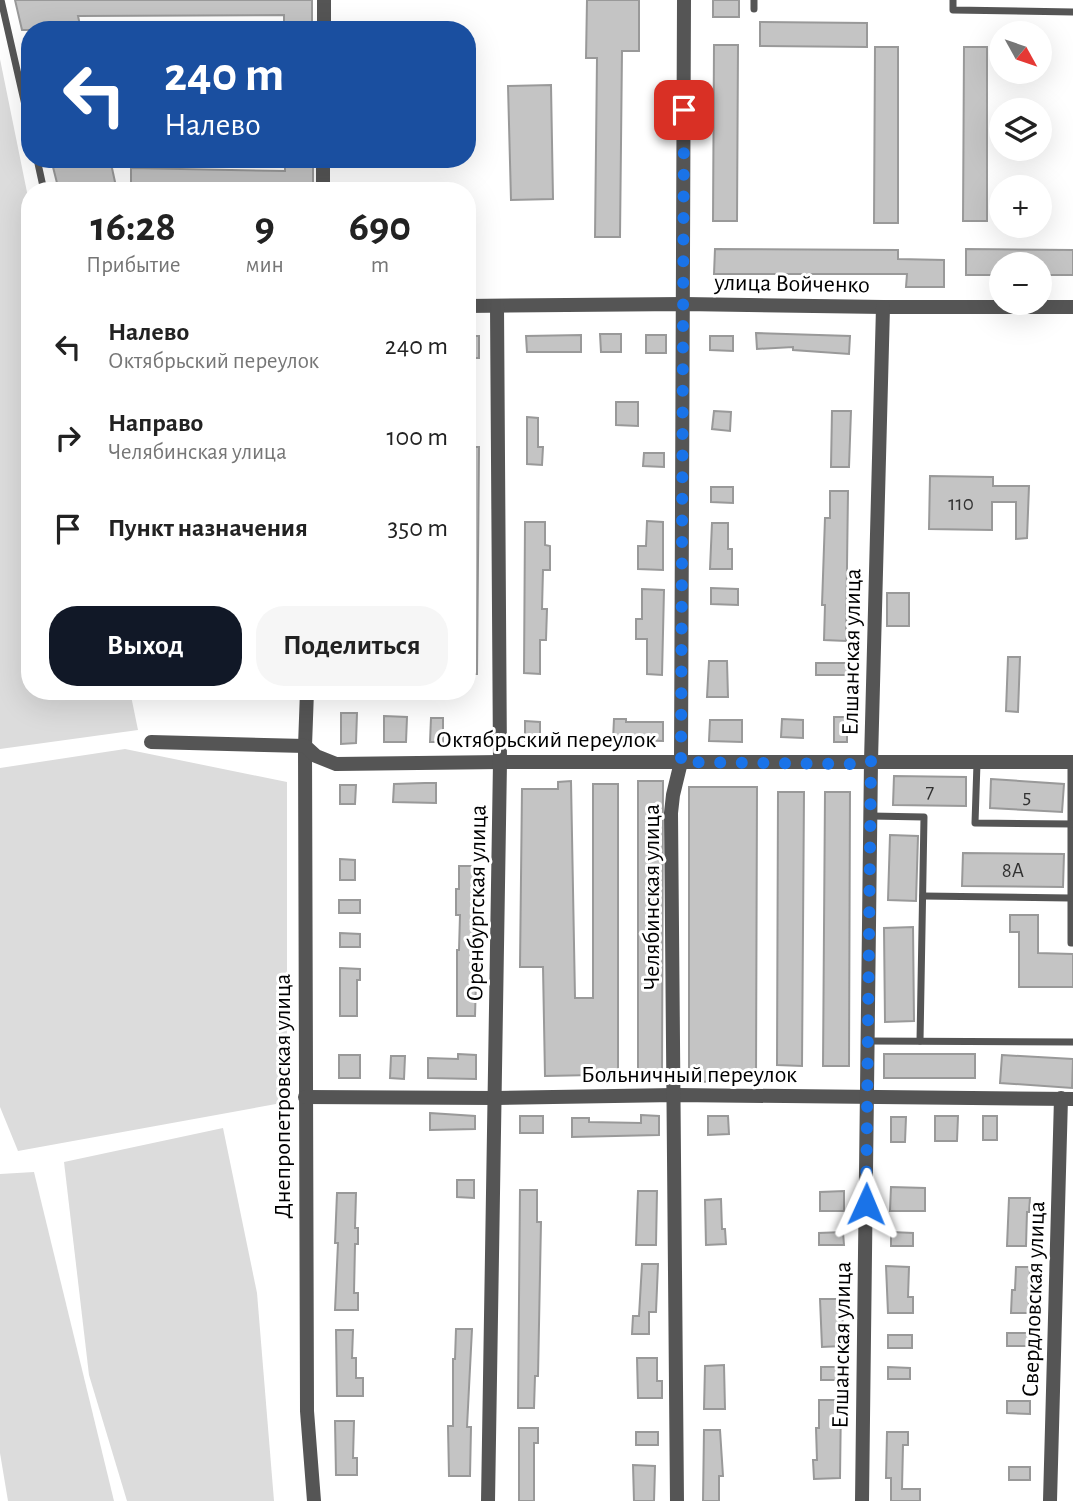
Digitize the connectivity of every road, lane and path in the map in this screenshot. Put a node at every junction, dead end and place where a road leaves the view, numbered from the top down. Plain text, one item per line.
1 (1, 0) edge
2 (324, 0) edge
3 (684, 0) edge
4 (953, 0) edge
5 (1073, 12) edge
6 (324, 21) edge
7 (21, 88) edge
8 (684, 304) junction
9 (476, 306) edge
10 (497, 306) junction
11 (883, 307) junction
12 (1073, 307) edge
13 (307, 700) edge
14 (151, 742) dead end
15 (305, 746) junction
16 (871, 761) junction
17 (500, 762) junction
18 (681, 762) junction
19 (976, 762) junction
20 (1072, 762) edge
21 (870, 816) junction
22 (1072, 824) edge
23 (923, 896) junction
24 (1070, 898) junction
25 (1073, 943) edge
26 (868, 1041) junction
27 (920, 1041) junction
28 (1073, 1042) edge
29 (675, 1095) junction
30 (305, 1097) junction
31 (868, 1097) junction
32 (496, 1098) junction
33 (1067, 1098) edge
34 (314, 1501) edge
35 (488, 1501) edge
36 (677, 1501) edge
37 (862, 1501) edge
38 (1050, 1501) edge

1 - 7 lane
2 - 6 street
3 - 8 street, Челябинская улица
4 - 5 lane
8 - 10 street, улица Войченко
8 - 11 street, улица Войченко
8 - 18 street, Челябинская улица
9 - 10 street, улица Войченко
10 - 17 street, Оренбургская улица
11 - 12 street, улица Войченко
11 - 16 street, Елшанская улица
13 - 15 street, Днепропетровская улица
14 - 15 street, Октябрьский переулок
15 - 17 street, Октябрьский переулок
15 - 30 street, Днепропетровская улица
16 - 18 street, Октябрьский переулок
16 - 19 street, Октябрьский переулок
16 - 21 street, Елшанская улица
17 - 18 street, Октябрьский переулок
17 - 32 street, Оренбургская улица
18 - 29 street, Челябинская улица
19 - 20 street, Октябрьский переулок
19 - 22 lane
20 - 22 lane
21 - 23 lane
21 - 26 street, Елшанская улица
22 - 24 lane
23 - 24 lane
23 - 27 lane
24 - 25 lane
26 - 27 lane
26 - 31 street, Елшанская улица
27 - 28 lane
29 - 31 street, Больничный переулок
29 - 32 street, Больничный переулок
29 - 36 street, Челябинская улица
30 - 32 street, Больничный переулок
30 - 34 street, Днепропетровская улица
31 - 33 street, Больничный переулок
31 - 37 street, Елшанская улица
32 - 35 street, Оренбургская улица
33 - 38 street, Свердловская улица

